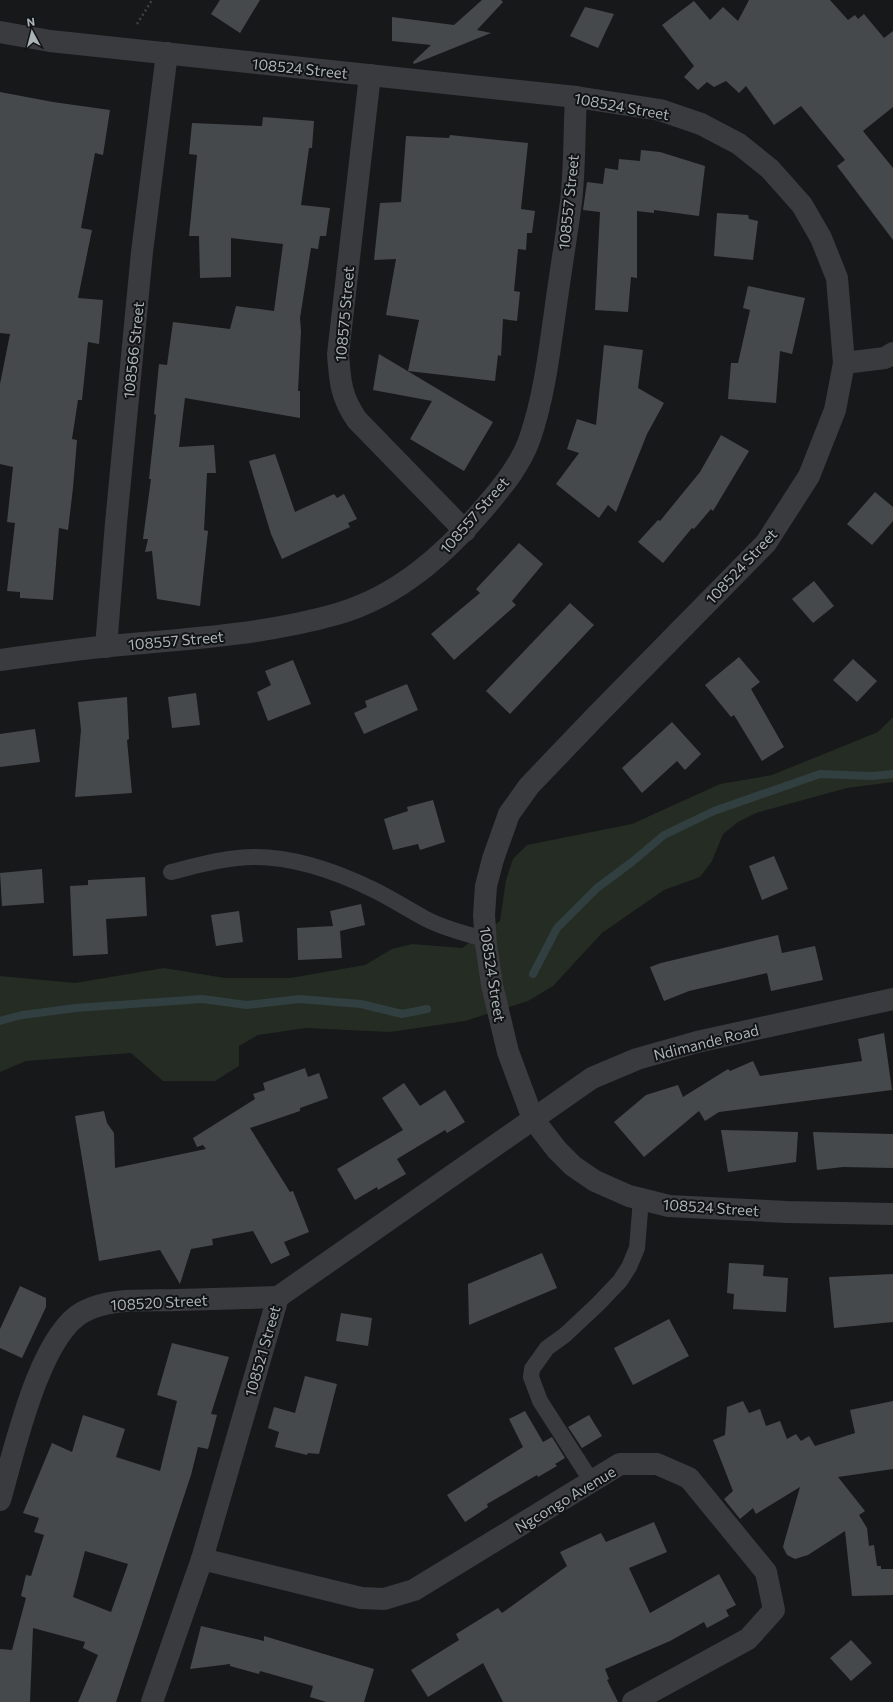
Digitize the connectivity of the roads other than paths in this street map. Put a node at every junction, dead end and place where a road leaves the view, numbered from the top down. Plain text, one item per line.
1 (0, 32) edge
2 (167, 53) junction
3 (370, 75) junction
4 (576, 97) junction
5 (893, 353) edge
6 (844, 363) junction
7 (465, 531) junction
8 (106, 647) junction
9 (0, 660) edge
10 (172, 872) dead end
11 (485, 939) junction
12 (893, 999) edge
13 (533, 1119) junction
14 (641, 1199) junction
15 (893, 1214) edge
16 (278, 1297) junction
17 (592, 1482) junction
18 (0, 1500) edge
19 (202, 1558) junction
20 (152, 1702) edge
21 (633, 1702) edge

1 - 2 street, 108524 Street
2 - 3 street, 108524 Street
2 - 8 street, 108566 Street
3 - 4 street, 108524 Street
3 - 7 street, 108575 Street
4 - 6 street, 108524 Street
4 - 7 street, 108557 Street
5 - 6 street
6 - 11 street, 108524 Street
7 - 8 street, 108557 Street
8 - 9 street, 108557 Street
10 - 11 lane
11 - 13 street, 108524 Street
12 - 13 street, Ndimande Road
13 - 14 street, 108524 Street
13 - 16 street, 108521 Street
14 - 15 street, 108524 Street
14 - 17 lane
16 - 18 street, 108520 Street
16 - 19 street, 108521 Street
17 - 19 street, Ngcongo Avenue
17 - 21 street, Ngcongo Avenue
19 - 20 street, 108521 Street

